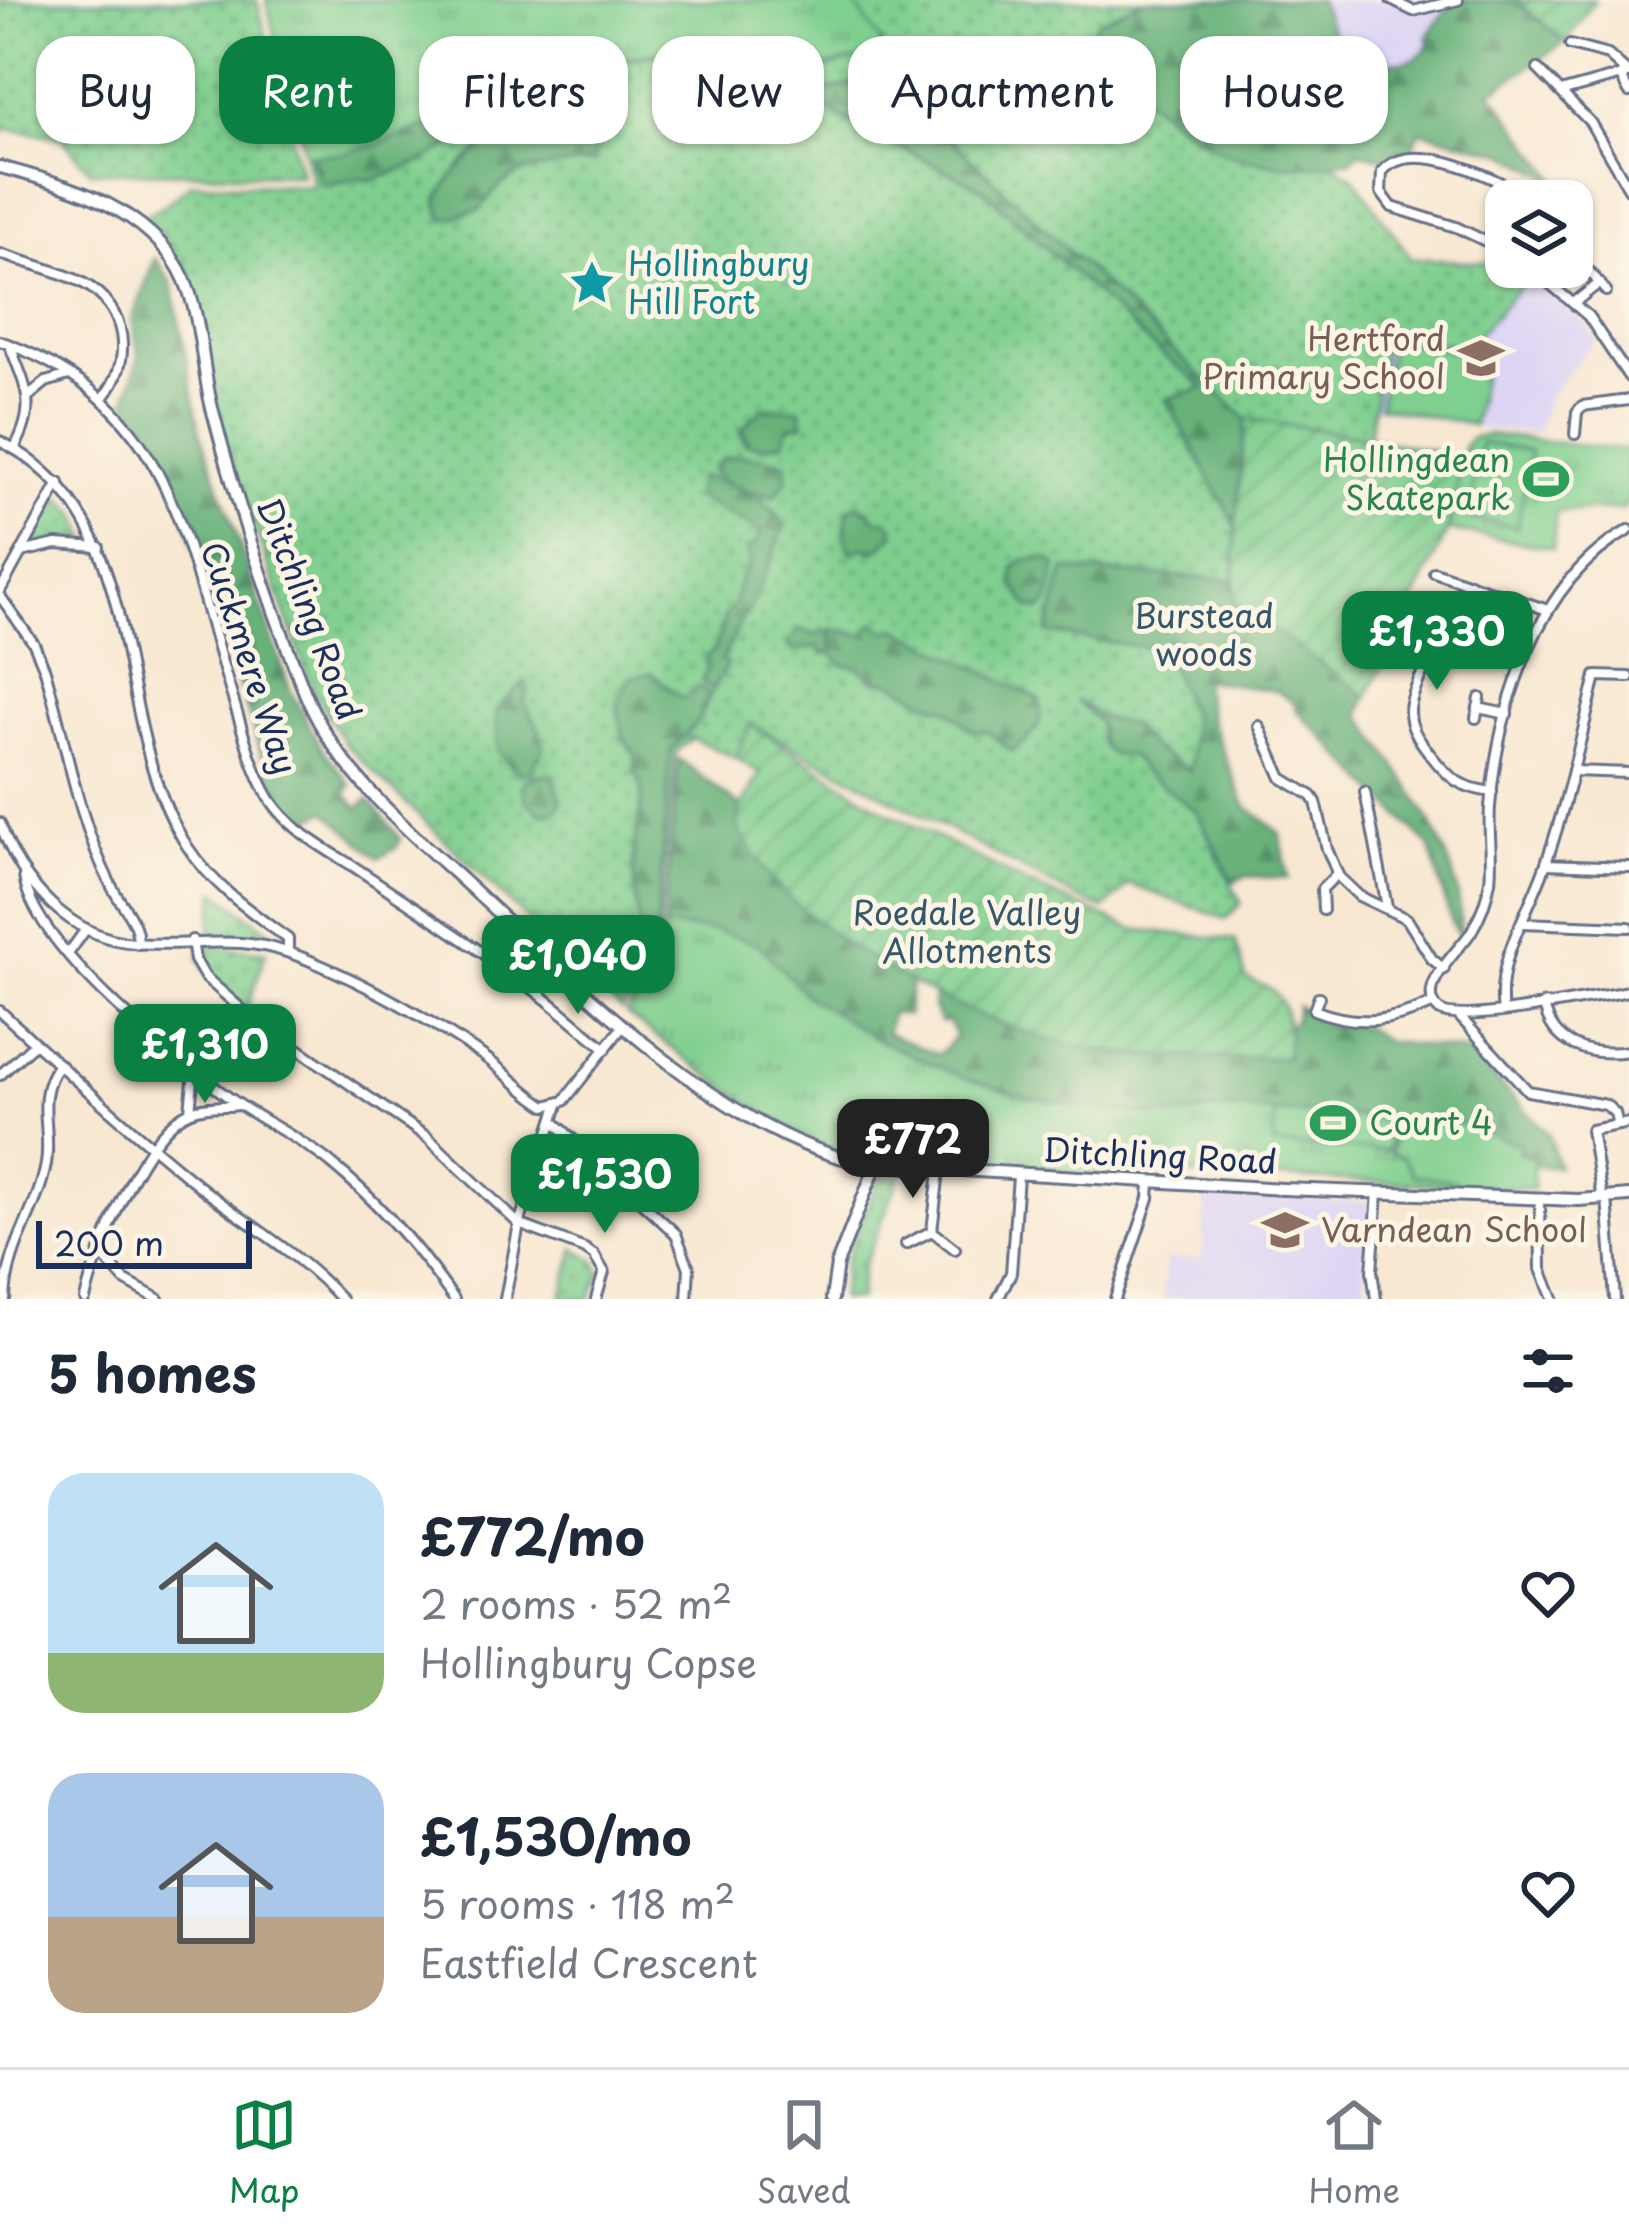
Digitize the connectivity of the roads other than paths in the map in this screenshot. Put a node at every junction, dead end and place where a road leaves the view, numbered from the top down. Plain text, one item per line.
1 (1391, 0) edge
2 (1415, 0) edge
3 (1458, 0) edge
4 (1436, 6) junction
5 (1575, 42) dead end
6 (1537, 68) dead end
7 (1626, 74) edge
8 (1582, 85) junction
9 (1564, 92) junction
10 (1629, 92) edge
11 (1574, 103) junction
12 (0, 166) edge
13 (1493, 180) edge
14 (1629, 189) edge
15 (1485, 241) edge
16 (0, 254) edge
17 (1593, 276) edge
18 (1599, 283) junction
19 (1557, 288) edge
20 (1606, 291) dead end
21 (1575, 302) junction
22 (5, 343) edge
23 (70, 375) junction
24 (1629, 377) edge
25 (29, 396) junction
26 (102, 399) junction
27 (1629, 400) edge
28 (1572, 428) dead end
29 (0, 441) edge
30 (14, 449) junction
31 (59, 483) junction
32 (1629, 530) edge
33 (99, 547) junction
34 (21, 552) junction
35 (1434, 572) dead end
36 (1470, 583) junction
37 (0, 593) edge
38 (1548, 610) junction
39 (1629, 677) edge
40 (1478, 708) dead end
41 (1508, 714) junction
42 (1258, 726) dead end
43 (1573, 771) junction
44 (1629, 773) edge
45 (1365, 792) dead end
46 (1492, 792) junction
47 (0, 823) edge
48 (1546, 864) junction
49 (1629, 867) edge
50 (24, 874) junction
51 (1337, 874) junction
52 (1387, 907) junction
53 (1323, 910) dead end
54 (1522, 923) junction
55 (1629, 927) edge
56 (86, 929) junction
57 (192, 940) junction
58 (138, 944) junction
59 (289, 952) junction
60 (68, 954) junction
61 (1444, 969) junction
62 (1629, 991) edge
63 (1319, 997) dead end
64 (1434, 1003) junction
65 (1544, 1004) junction
66 (0, 1011) edge
67 (1503, 1011) junction
68 (1459, 1016) junction
69 (623, 1026) junction
70 (35, 1042) junction
71 (606, 1049) junction
72 (1629, 1051) edge
73 (59, 1064) junction
74 (194, 1071) junction
75 (0, 1075) edge
76 (239, 1105) junction
77 (558, 1105) junction
78 (190, 1111) junction
79 (554, 1122) junction
80 (1629, 1123) edge
81 (1618, 1125) junction
82 (153, 1147) junction
83 (876, 1165) junction
84 (939, 1171) junction
85 (1018, 1176) junction
86 (1150, 1183) junction
87 (1378, 1192) junction
88 (1629, 1196) edge
89 (1605, 1198) junction
90 (1540, 1199) junction
91 (519, 1224) junction
92 (932, 1232) junction
93 (906, 1244) dead end
94 (955, 1250) dead end
95 (101, 1254) junction
96 (5, 1299) edge
97 (85, 1299) edge
98 (158, 1299) edge
99 (341, 1299) edge
100 (454, 1299) edge
101 (505, 1299) edge
102 (596, 1299) edge
103 (687, 1299) edge
104 (832, 1299) edge
105 (998, 1299) edge
106 (1115, 1299) edge
107 (1376, 1299) edge
108 (1552, 1299) edge
109 (1615, 1299) edge

1 - 4 street
2 - 4 street
3 - 4 street
5 - 7 street
6 - 9 street
7 - 8 street
7 - 10 street
8 - 9 street
8 - 11 street
9 - 11 street
11 - 14 street
12 - 69 street, Ditchling Road
13 - 15 street
16 - 26 street
17 - 18 street
18 - 20 street
18 - 21 street
19 - 21 street
21 - 24 street
22 - 23 street, Cuckmere Way
22 - 25 street
23 - 25 street
23 - 26 street, Cuckmere Way
25 - 30 street
26 - 71 street, Cuckmere Way
27 - 28 street
29 - 30 street
30 - 31 street
31 - 33 street
31 - 34 street
32 - 38 street
33 - 34 street
33 - 59 street
34 - 37 street
35 - 36 street
36 - 38 street
36 - 46 street
37 - 58 street
38 - 41 street
39 - 43 street
40 - 41 street
41 - 46 street
42 - 51 street
43 - 44 street
43 - 48 street
45 - 52 street
46 - 61 street
47 - 50 street
48 - 49 street
48 - 54 street
50 - 56 street
50 - 60 street
51 - 52 street
51 - 53 street
52 - 61 street
54 - 55 street
54 - 67 street
56 - 58 street
56 - 60 street
57 - 58 street
57 - 59 street
57 - 91 street
59 - 77 street
60 - 74 street
61 - 64 street
62 - 65 street
63 - 64 street
64 - 68 street
65 - 67 street
65 - 72 street
66 - 70 street
67 - 68 street
68 - 81 street
69 - 71 street
69 - 83 street, Ditchling Road
70 - 73 street
70 - 75 street
71 - 77 street
73 - 82 street
73 - 96 street
74 - 76 street
74 - 78 street
76 - 78 street
76 - 100 street
77 - 79 street
78 - 82 street
79 - 91 street
79 - 103 street
80 - 81 street
81 - 89 street
82 - 95 street
82 - 99 street
83 - 84 street, Ditchling Road
83 - 104 street
84 - 85 street, Ditchling Road
84 - 92 street
85 - 86 street, Ditchling Road
85 - 105 street
86 - 87 street, Ditchling Road
86 - 106 street
87 - 90 street, Ditchling Road
87 - 107 street
88 - 89 street, Ditchling Road
89 - 90 street, Ditchling Road
89 - 109 street
90 - 108 street
91 - 101 street
91 - 102 street
92 - 93 street
92 - 94 street
95 - 97 street
95 - 98 street

